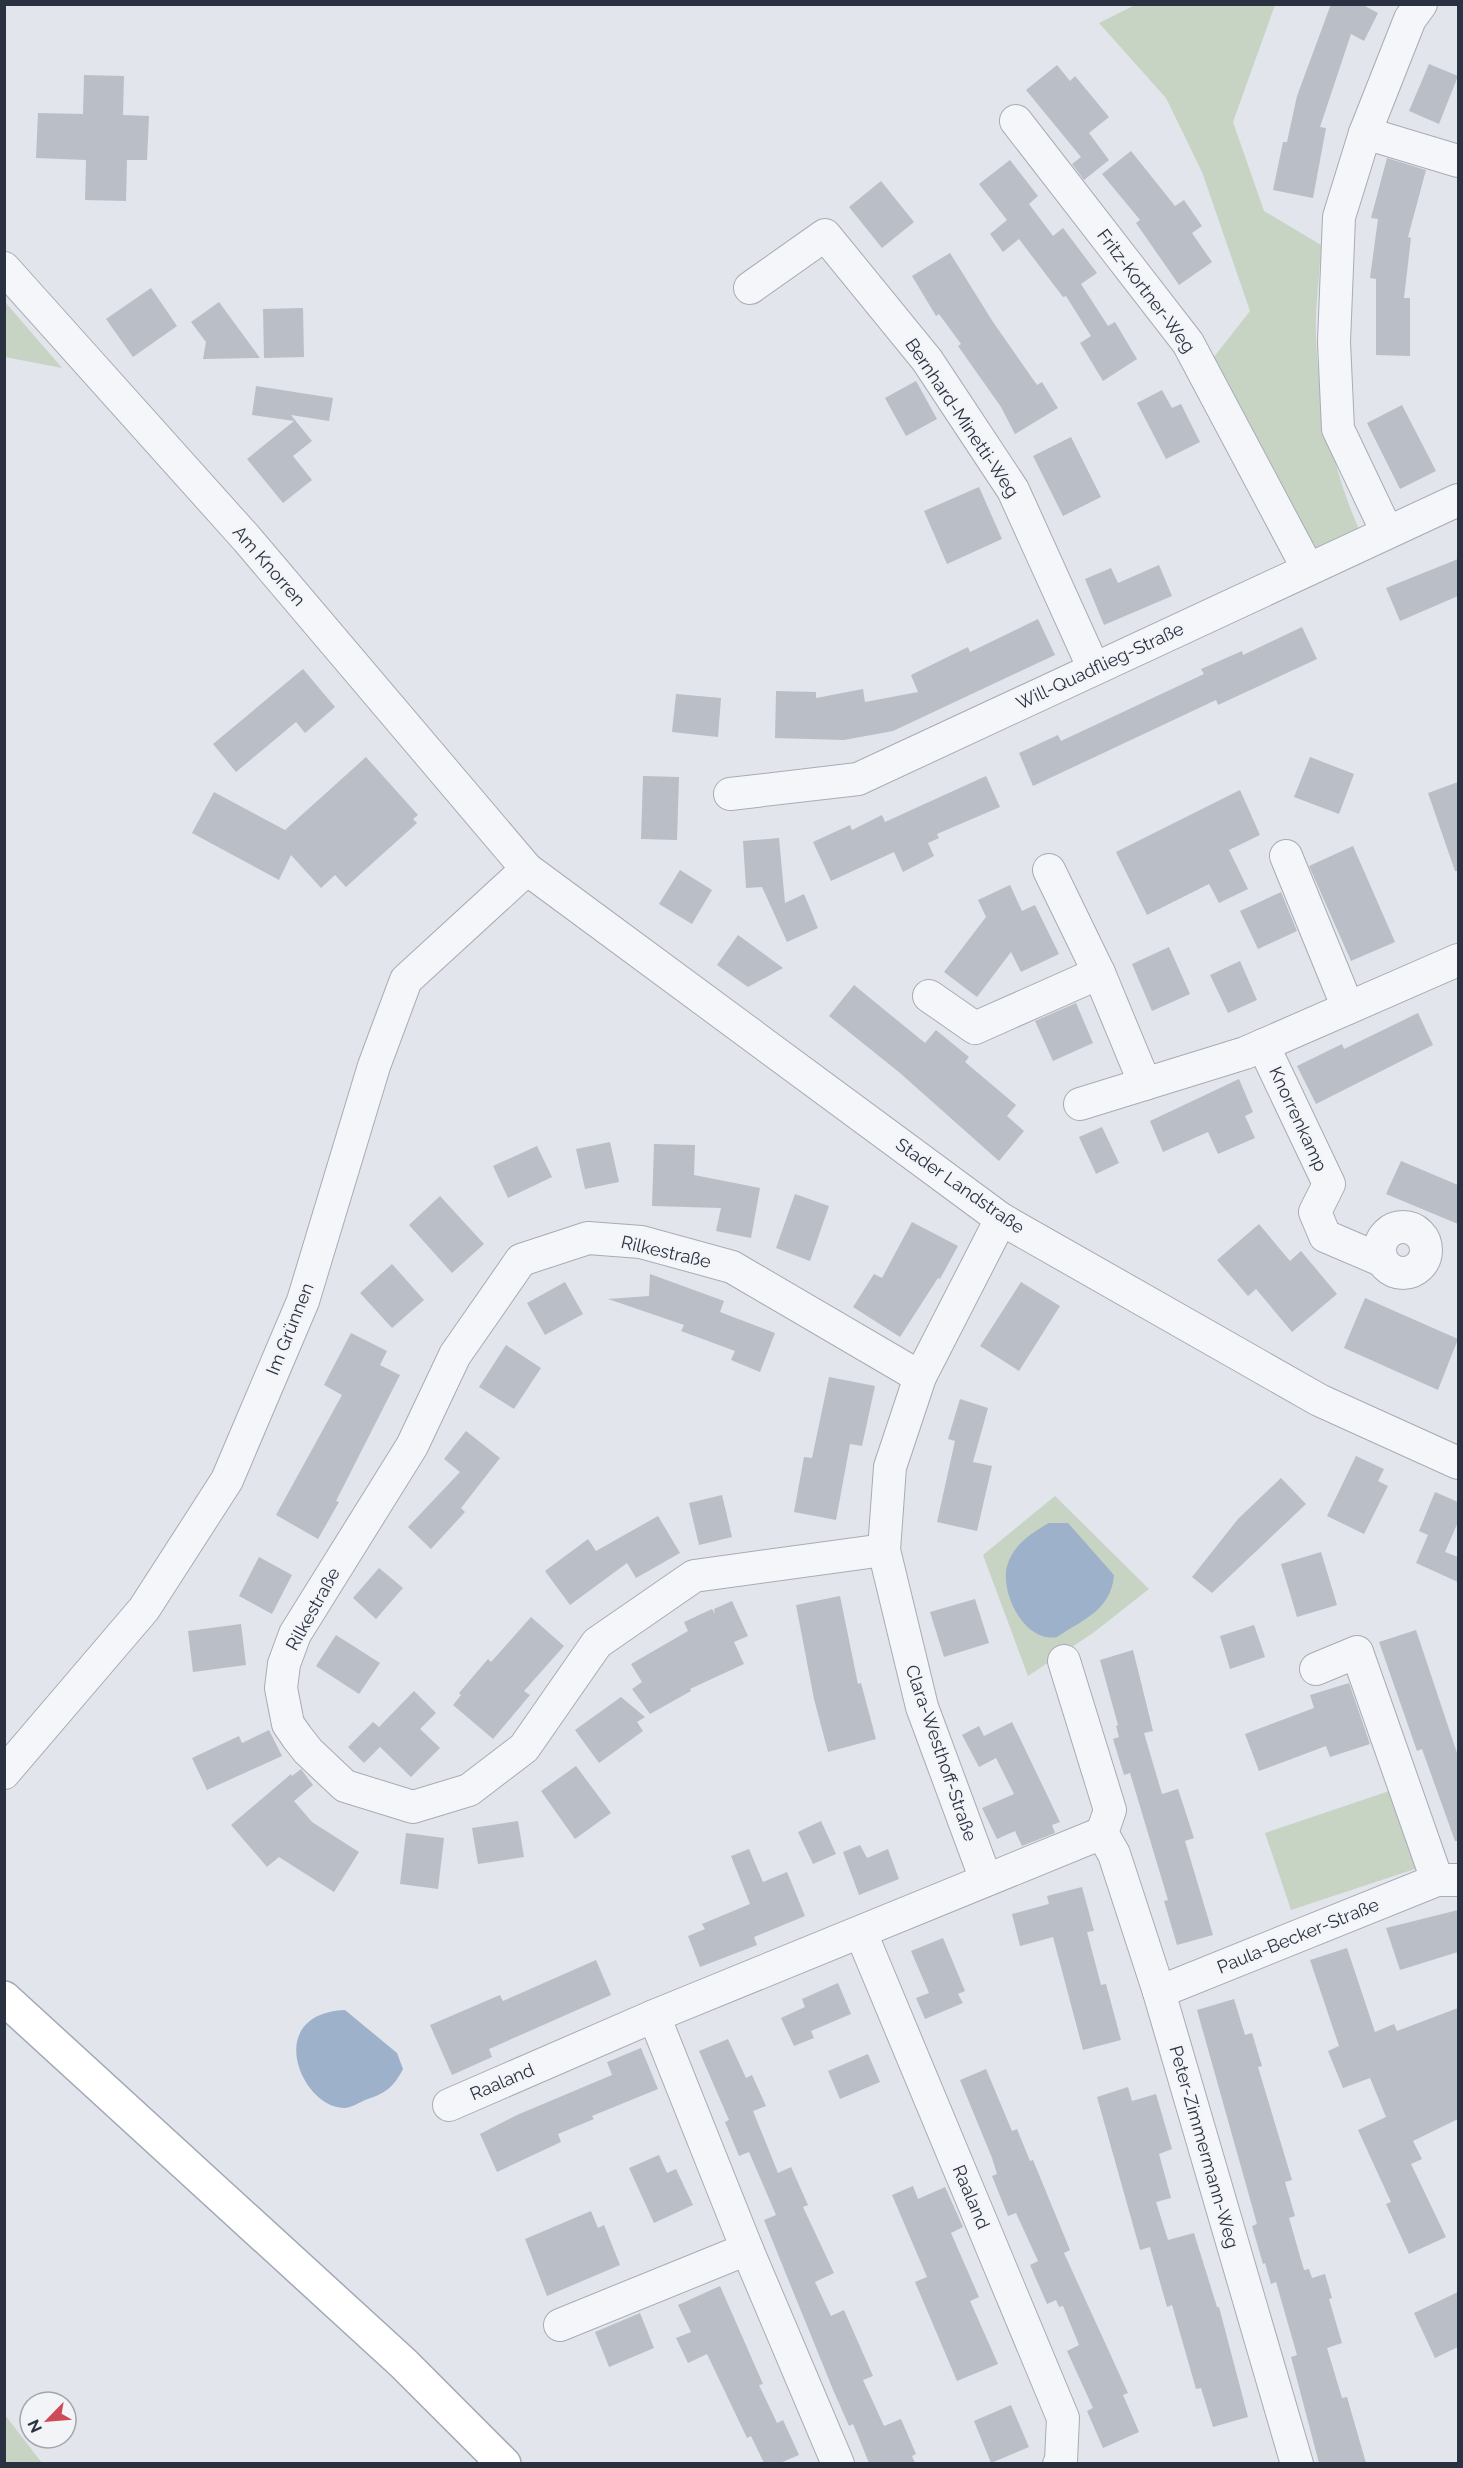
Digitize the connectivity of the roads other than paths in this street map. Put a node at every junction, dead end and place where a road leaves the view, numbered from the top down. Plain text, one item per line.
1 (1421, 4) edge
2 (1016, 121) dead end
3 (1365, 133) junction
4 (1458, 161) edge
5 (4, 268) edge
6 (750, 288) dead end
7 (1458, 500) edge
8 (1387, 532) junction
9 (1308, 569) junction
10 (1094, 669) junction
11 (730, 794) dead end
12 (1286, 856) dead end
13 (527, 870) junction
14 (1049, 870) dead end
15 (1458, 960) edge
16 (1099, 973) junction
17 (929, 996) dead end
18 (1348, 1008) junction
19 (1263, 1045) junction
20 (1145, 1084) junction
21 (1080, 1104) dead end
22 (1001, 1219) junction
23 (1381, 1260) dead end
24 (920, 1377) junction
25 (1458, 1463) edge
26 (884, 1550) junction
27 (1065, 1661) dead end
28 (1316, 1669) dead end
29 (4, 1773) edge
30 (1102, 1833) junction
31 (986, 1880) junction
32 (1448, 1880) edge
33 (861, 1933) junction
34 (1159, 1992) junction
35 (4, 1998) edge
36 (654, 2016) junction
37 (449, 2105) dead end
38 (747, 2249) junction
39 (560, 2325) dead end
40 (504, 2463) edge
41 (838, 2463) edge
42 (1059, 2463) edge
43 (1297, 2463) edge

1 - 3 street
2 - 9 street, Fritz-Kortner-Weg
3 - 4 street
3 - 8 street
5 - 13 street, Am Knorren
6 - 10 street, Bernhard-Minetti-Weg
7 - 8 street, Will-Quadflieg-Straße
8 - 9 street, Will-Quadflieg-Straße
9 - 10 street, Will-Quadflieg-Straße
10 - 11 street, Will-Quadflieg-Straße
12 - 18 street
13 - 22 street, Stader Landstraße
13 - 29 street, Im Grünnen
14 - 16 street
15 - 18 street, Knorrenkamp
16 - 17 street
16 - 20 street
18 - 19 street, Knorrenkamp
19 - 20 street, Knorrenkamp
19 - 23 street, Knorrenkamp
20 - 21 street, Knorrenkamp
22 - 24 street, Clara-Westhoff-Straße
22 - 25 street, Stader Landstraße
24 - 26 street, Clara-Westhoff-Straße
24 - 26 street, Rilkestraße
26 - 31 street, Clara-Westhoff-Straße
27 - 30 street
28 - 32 street, Paula-Becker-Straße
30 - 31 street
30 - 34 street, Peter-Zimmermann-Weg
31 - 33 street, Raaland
32 - 34 street, Paula-Becker-Straße
33 - 36 street, Raaland
33 - 42 street, Raaland
34 - 43 street, Peter-Zimmermann-Weg
35 - 40 main road
36 - 37 street, Raaland
36 - 38 street
38 - 39 street
38 - 41 street

